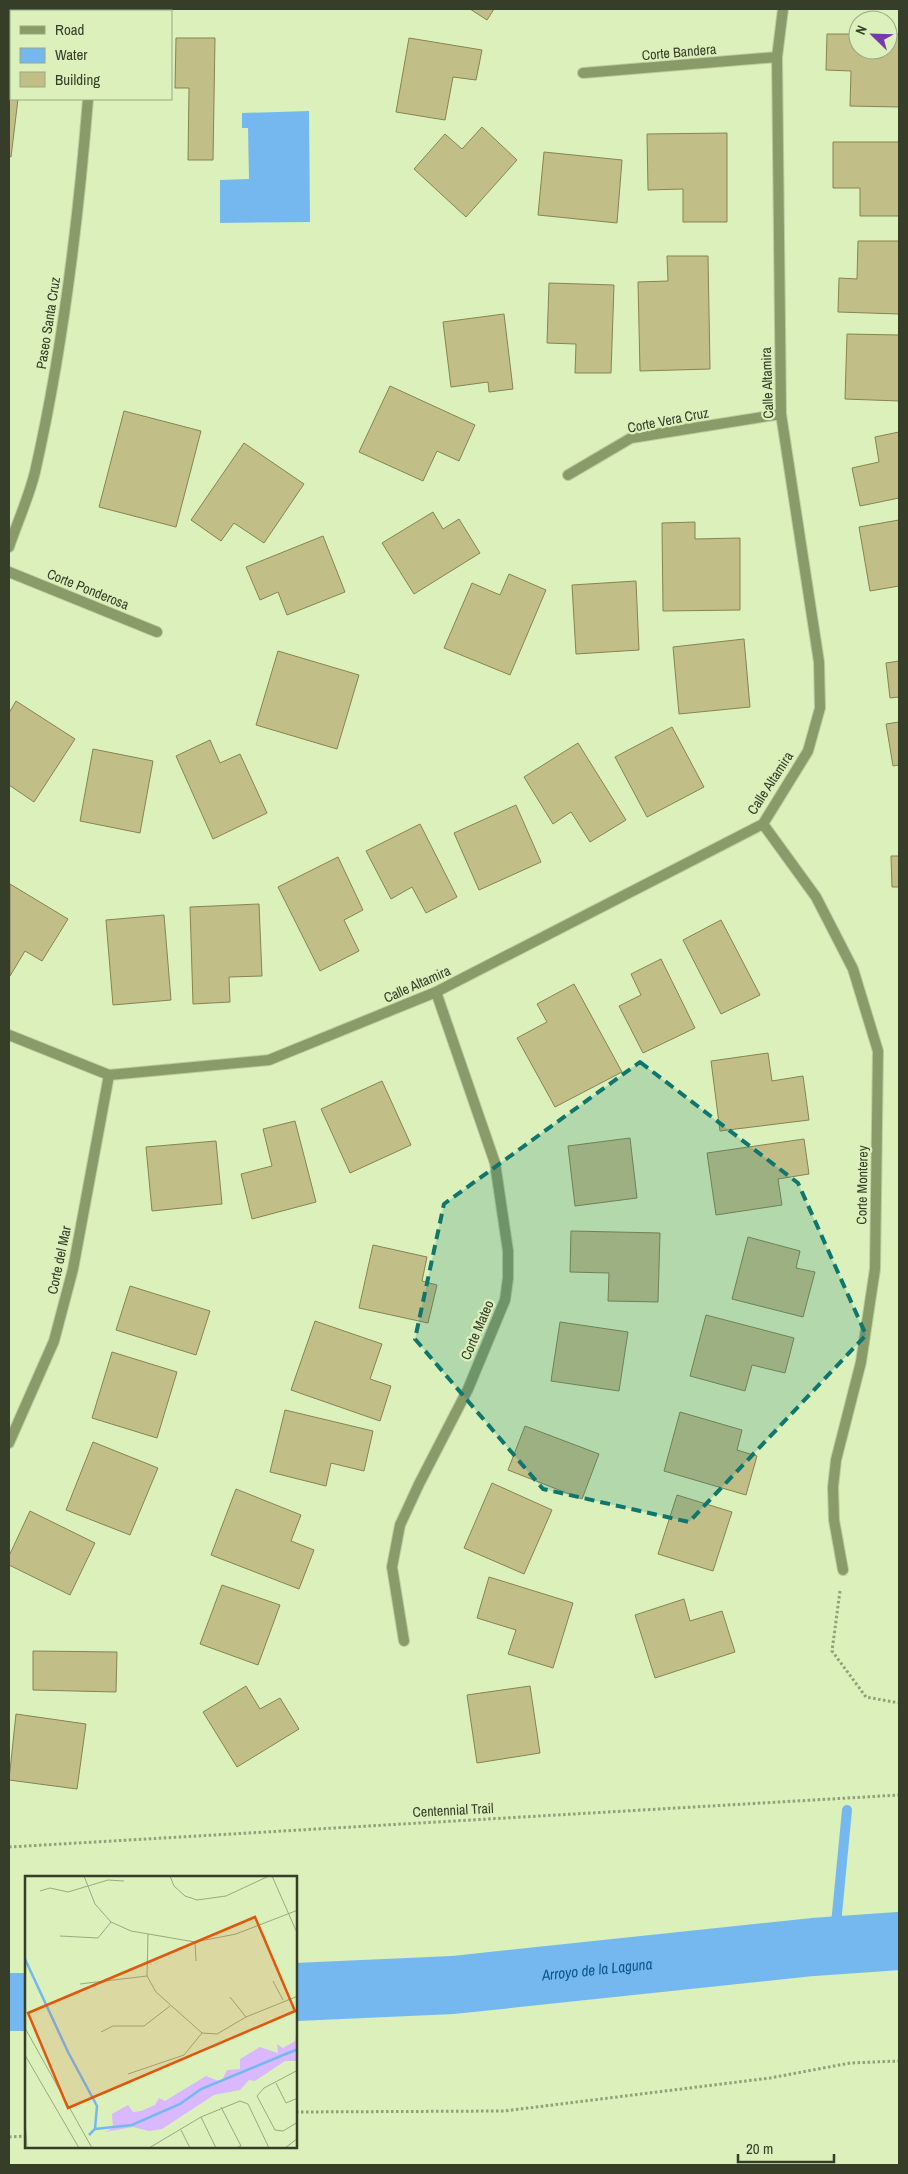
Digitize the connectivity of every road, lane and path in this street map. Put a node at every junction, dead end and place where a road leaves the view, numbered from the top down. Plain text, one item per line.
1 (783, 9) edge
2 (777, 58) junction
3 (583, 73) dead end
4 (88, 100) edge
5 (781, 414) junction
6 (568, 475) dead end
7 (9, 547) edge
8 (9, 572) edge
9 (157, 632) dead end
10 (763, 824) junction
11 (436, 992) junction
12 (9, 1035) edge
13 (109, 1075) junction
14 (9, 1443) edge
15 (843, 1570) joint
16 (404, 1641) dead end
17 (899, 1702) edge
18 (899, 1795) edge
19 (9, 1847) edge
20 (899, 2061) edge
21 (298, 2112) edge
22 (25, 2136) edge
23 (9, 2138) edge

1 - 2 street, Calle Altamira
2 - 3 street, Corte Bandera
2 - 5 street, Calle Altamira
4 - 7 street, Paseo Santa Cruz
5 - 6 street, Corte Vera Cruz
5 - 10 street, Calle Altamira
8 - 9 street, Corte Ponderosa
10 - 11 street, Calle Altamira
10 - 15 street, Corte Monterey
11 - 13 street, Calle Altamira
11 - 16 street, Corte Mateo
12 - 13 street, Calle Altamira
13 - 14 street, Corte del Mar
15 - 17 path
18 - 19 path, Centennial Trail
20 - 21 path
22 - 23 path

